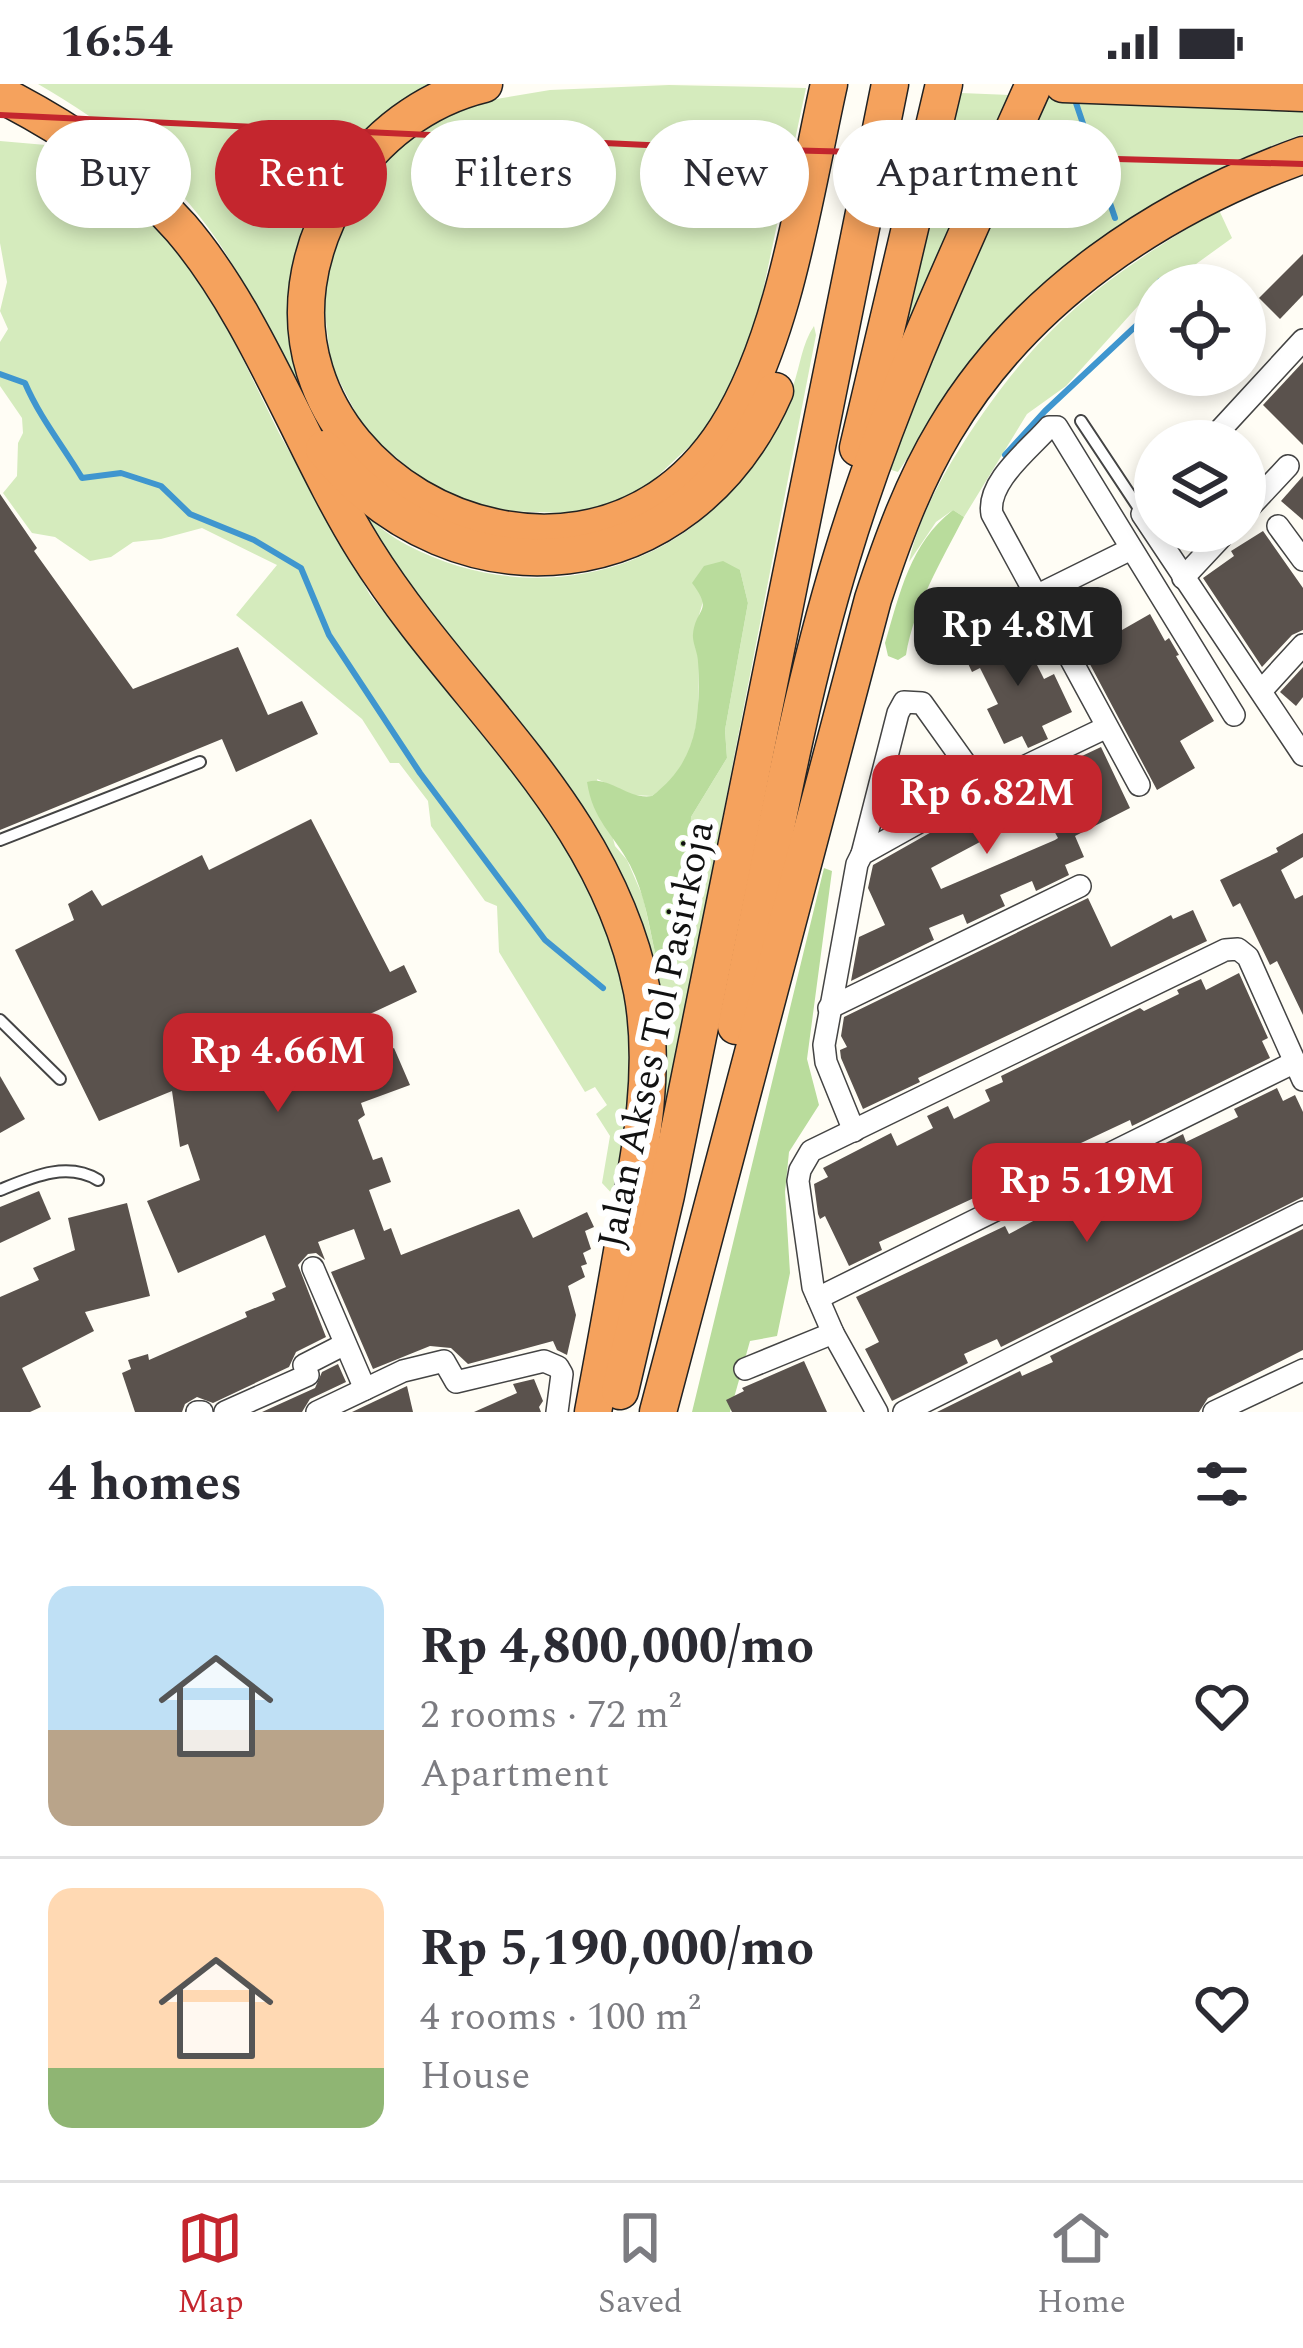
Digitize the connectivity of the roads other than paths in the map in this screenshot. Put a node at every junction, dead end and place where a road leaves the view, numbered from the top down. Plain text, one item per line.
1 (484, 84) edge
2 (829, 84) edge
3 (1034, 84) edge
4 (1063, 84) edge
5 (877, 89) edge
6 (1303, 93) edge
7 (0, 94) edge
8 (942, 94) edge
9 (831, 129) junction
10 (1303, 154) edge
11 (1303, 340) edge
12 (261, 357) junction
13 (1229, 420) edge
14 (1081, 421) dead end
15 (1288, 466) dead end
16 (1134, 488) edge
17 (1266, 490) edge
18 (1278, 526) dead end
19 (1131, 549) junction
20 (1171, 552) edge
21 (1207, 552) edge
22 (1303, 560) edge
23 (1183, 578) junction
24 (1036, 596) junction
25 (1303, 645) edge
26 (809, 683) junction
27 (1261, 691) junction
28 (1234, 715) dead end
29 (1105, 728) junction
30 (1303, 755) edge
31 (200, 762) dead end
32 (1139, 785) dead end
33 (982, 787) junction
34 (0, 840) edge
35 (862, 854) junction
36 (1080, 886) dead end
37 (829, 1008) junction
38 (0, 1020) edge
39 (1299, 1071) edge
40 (60, 1079) dead end
41 (854, 1131) junction
42 (98, 1180) dead end
43 (0, 1190) edge
44 (1303, 1212) edge
45 (313, 1268) dead end
46 (818, 1298) junction
47 (833, 1333) junction
48 (345, 1343) junction
49 (745, 1369) dead end
50 (1303, 1370) edge
51 (364, 1389) junction
52 (251, 1407) edge
53 (225, 1412) edge
54 (317, 1412) edge
55 (557, 1412) edge
56 (593, 1412) edge
57 (615, 1412) edge
58 (656, 1412) edge
59 (877, 1412) edge
60 (904, 1412) edge
61 (1214, 1412) edge

1 - 9 highway
2 - 9 highway
3 - 26 highway
4 - 6 highway
5 - 9 highway
5 - 57 highway, Jalan Akses Tol Pasirkoja
7 - 12 highway
8 - 26 highway
9 - 12 highway
10 - 58 highway
11 - 13 street
12 - 56 highway
14 - 16 lane
15 - 17 street
18 - 22 street
19 - 24 street
19 - 24 street
19 - 28 street
20 - 23 street
21 - 23 street
23 - 27 street
24 - 29 street
25 - 27 street
26 - 58 highway, Jalan Akses Tol Pasirkoja
27 - 30 street
29 - 32 street
29 - 33 street
31 - 34 lane
33 - 35 street
33 - 35 street
35 - 37 street
36 - 37 street
37 - 41 street
38 - 40 lane
39 - 41 street
39 - 46 street
41 - 46 street
42 - 43 lane
44 - 60 street
45 - 48 street
46 - 47 street
47 - 49 street
47 - 59 street
48 - 51 street
48 - 52 street
50 - 61 street
51 - 54 street
51 - 55 street
52 - 53 street

